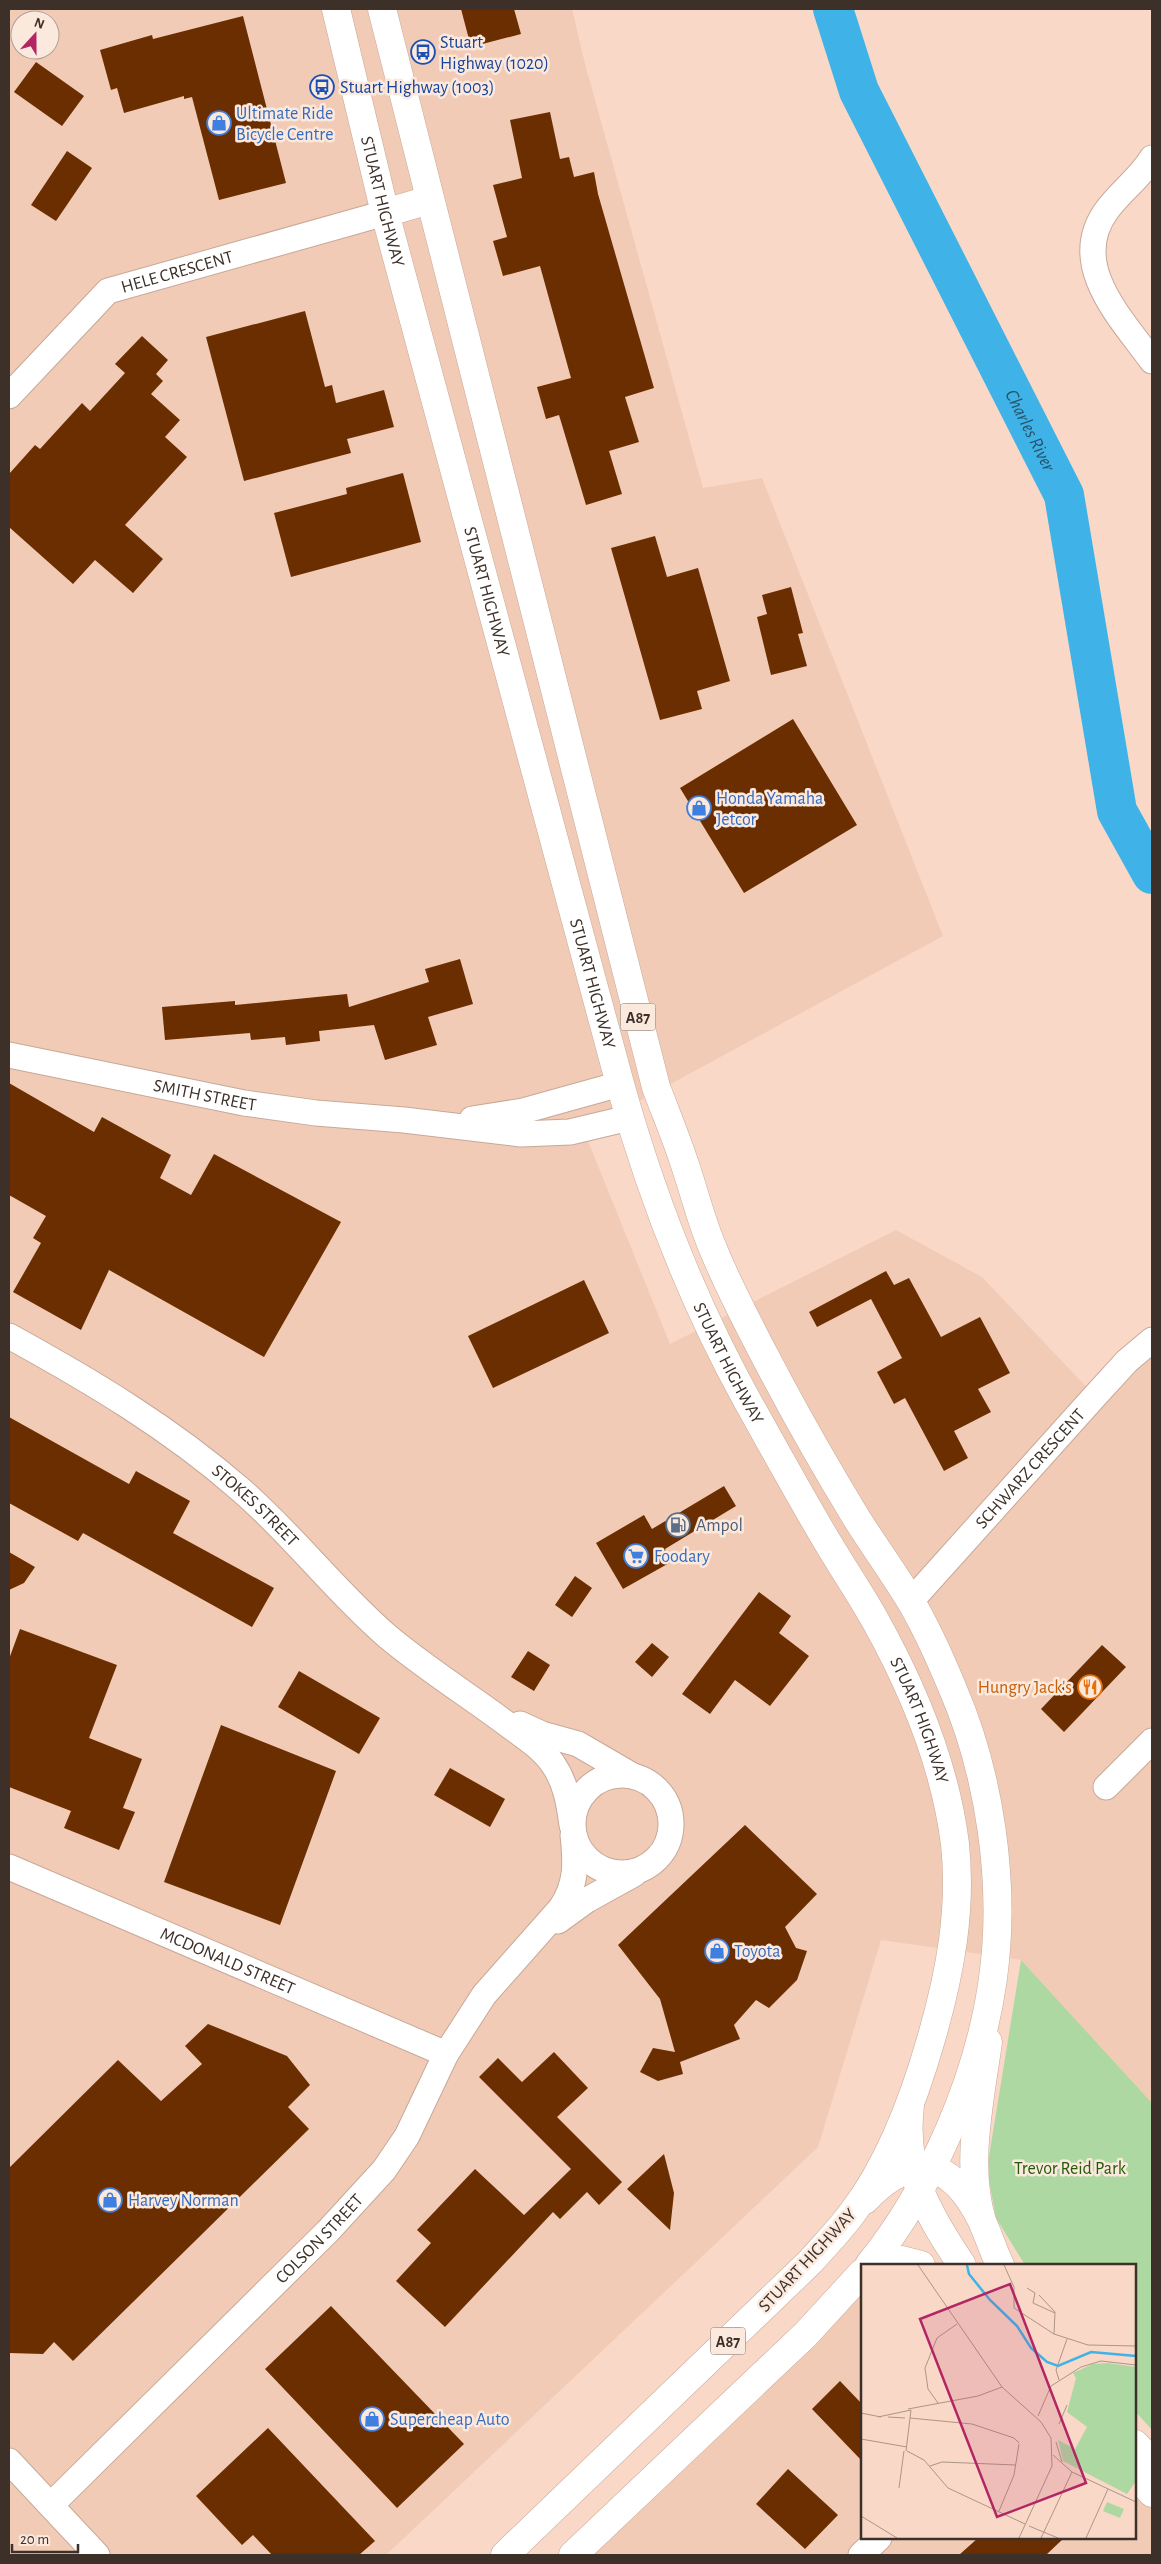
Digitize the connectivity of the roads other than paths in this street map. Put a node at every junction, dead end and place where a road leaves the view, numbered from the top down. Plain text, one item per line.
1 (336, 9) edge
2 (382, 9) edge
3 (1152, 158) edge
4 (429, 200) junction
5 (386, 213) junction
6 (1152, 361) edge
7 (9, 396) edge
8 (9, 1055) edge
9 (653, 1074) junction
10 (620, 1084) junction
11 (663, 1106) junction
12 (629, 1118) junction
13 (404, 1120) junction
14 (9, 1336) edge
15 (1152, 1340) edge
16 (911, 1601) junction
17 (875, 1619) junction
18 (480, 1703) junction
19 (1152, 1741) edge
20 (633, 1776) junction
21 (1106, 1787) dead end
22 (573, 1830) junction
23 (9, 1867) edge
24 (642, 1870) junction
25 (537, 1935) junction
26 (993, 1978) junction
27 (446, 2054) junction
28 (912, 2097) junction
29 (921, 2175) junction
30 (855, 2210) junction
31 (982, 2221) junction
32 (870, 2264) edge
33 (886, 2264) edge
34 (917, 2264) edge
35 (961, 2264) edge
36 (1000, 2264) edge
37 (861, 2275) edge
38 (854, 2286) edge
39 (1136, 2445) edge
40 (9, 2461) edge
41 (1152, 2462) edge
42 (1136, 2476) edge
43 (1152, 2493) edge
44 (51, 2505) junction
45 (878, 2539) edge
46 (97, 2555) edge
47 (506, 2555) edge
48 (573, 2555) edge
49 (861, 2555) edge

1 - 5 main road, STUART HIGHWAY / A87
2 - 4 main road, STUART HIGHWAY / A87
3 - 6 street
4 - 5 main road
4 - 9 main road, STUART HIGHWAY / A87
5 - 7 street, HELE CRESCENT
5 - 10 main road, STUART HIGHWAY / A87
8 - 13 street, SMITH STREET
9 - 10 main road
9 - 11 main road, STUART HIGHWAY / A87
10 - 12 main road, STUART HIGHWAY / A87
10 - 13 street, SMITH STREET
11 - 12 main road
11 - 16 main road, STUART HIGHWAY / A87
12 - 13 street, SMITH STREET
12 - 17 main road, STUART HIGHWAY / A87
14 - 18 street, STOKES STREET
15 - 16 street, SCHWARZ CRESCENT
16 - 17 main road
16 - 26 main road, STUART HIGHWAY / A87
17 - 28 main road, STUART HIGHWAY / A87
18 - 20 street
18 - 22 street, COLSON STREET
19 - 21 street
20 - 22 street
20 - 24 street
22 - 24 street
22 - 25 street, COLSON STREET
23 - 27 street, MCDONALD STREET
24 - 25 street, COLSON STREET
25 - 27 street, COLSON STREET
26 - 29 main road, STUART HIGHWAY / A87
26 - 31 main road
27 - 44 street, COLSON STREET
28 - 29 main road
28 - 30 main road, STUART HIGHWAY / A87
29 - 30 main road
29 - 31 main road
29 - 32 main road, STUART HIGHWAY / A87
29 - 35 main road
30 - 47 main road, STUART HIGHWAY / A87
31 - 36 main road
33 - 34 main road
37 - 38 main road
38 - 48 main road
39 - 41 main road
40 - 44 street
42 - 43 main road
44 - 46 street
45 - 49 street

